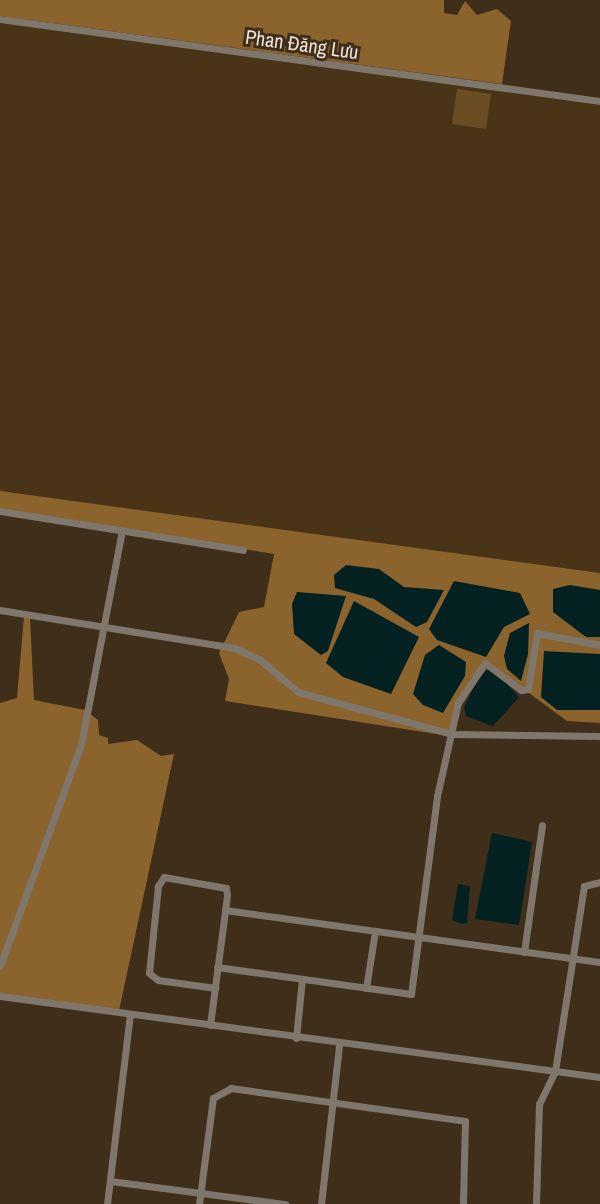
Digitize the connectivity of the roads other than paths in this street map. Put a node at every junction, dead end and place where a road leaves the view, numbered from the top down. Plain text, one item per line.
1 (0, 20) edge
2 (600, 101) edge
3 (0, 511) edge
4 (122, 531) junction
5 (243, 550) dead end
6 (0, 610) edge
7 (106, 627) junction
8 (600, 645) edge
9 (452, 734) junction
10 (600, 736) edge
11 (542, 825) dead end
12 (600, 882) edge
13 (225, 910) junction
14 (375, 931) junction
15 (419, 937) junction
16 (524, 952) junction
17 (573, 959) junction
18 (600, 962) edge
19 (0, 966) edge
20 (217, 967) junction
21 (302, 979) junction
22 (214, 988) junction
23 (366, 988) junction
24 (0, 996) edge
25 (130, 1015) junction
26 (210, 1025) junction
27 (296, 1038) junction
28 (339, 1045) junction
29 (555, 1071) junction
30 (600, 1077) edge
31 (333, 1102) junction
32 (110, 1182) junction
33 (201, 1193) junction
34 (107, 1204) edge
35 (199, 1204) edge
36 (285, 1204) edge
37 (321, 1204) edge
38 (463, 1204) edge
39 (536, 1204) edge

1 - 2 street, Phan Đăng Lưu
3 - 4 street
4 - 5 street
4 - 7 street
6 - 7 street
7 - 9 street
7 - 19 street
8 - 9 street
9 - 10 street
9 - 15 street
11 - 16 street
12 - 17 street
13 - 14 street
13 - 20 street
13 - 22 street
14 - 15 street
14 - 23 street
15 - 16 street
15 - 23 street
16 - 17 street
17 - 18 street
17 - 29 street
20 - 21 street
20 - 22 street
21 - 23 street
21 - 27 street
22 - 26 street
24 - 25 street
25 - 26 street
25 - 32 street
26 - 27 street
27 - 28 street
28 - 29 street
28 - 31 street
29 - 30 street
29 - 39 street
31 - 33 street
31 - 37 street
31 - 38 street
32 - 33 street
32 - 34 street
33 - 35 street
33 - 36 street

